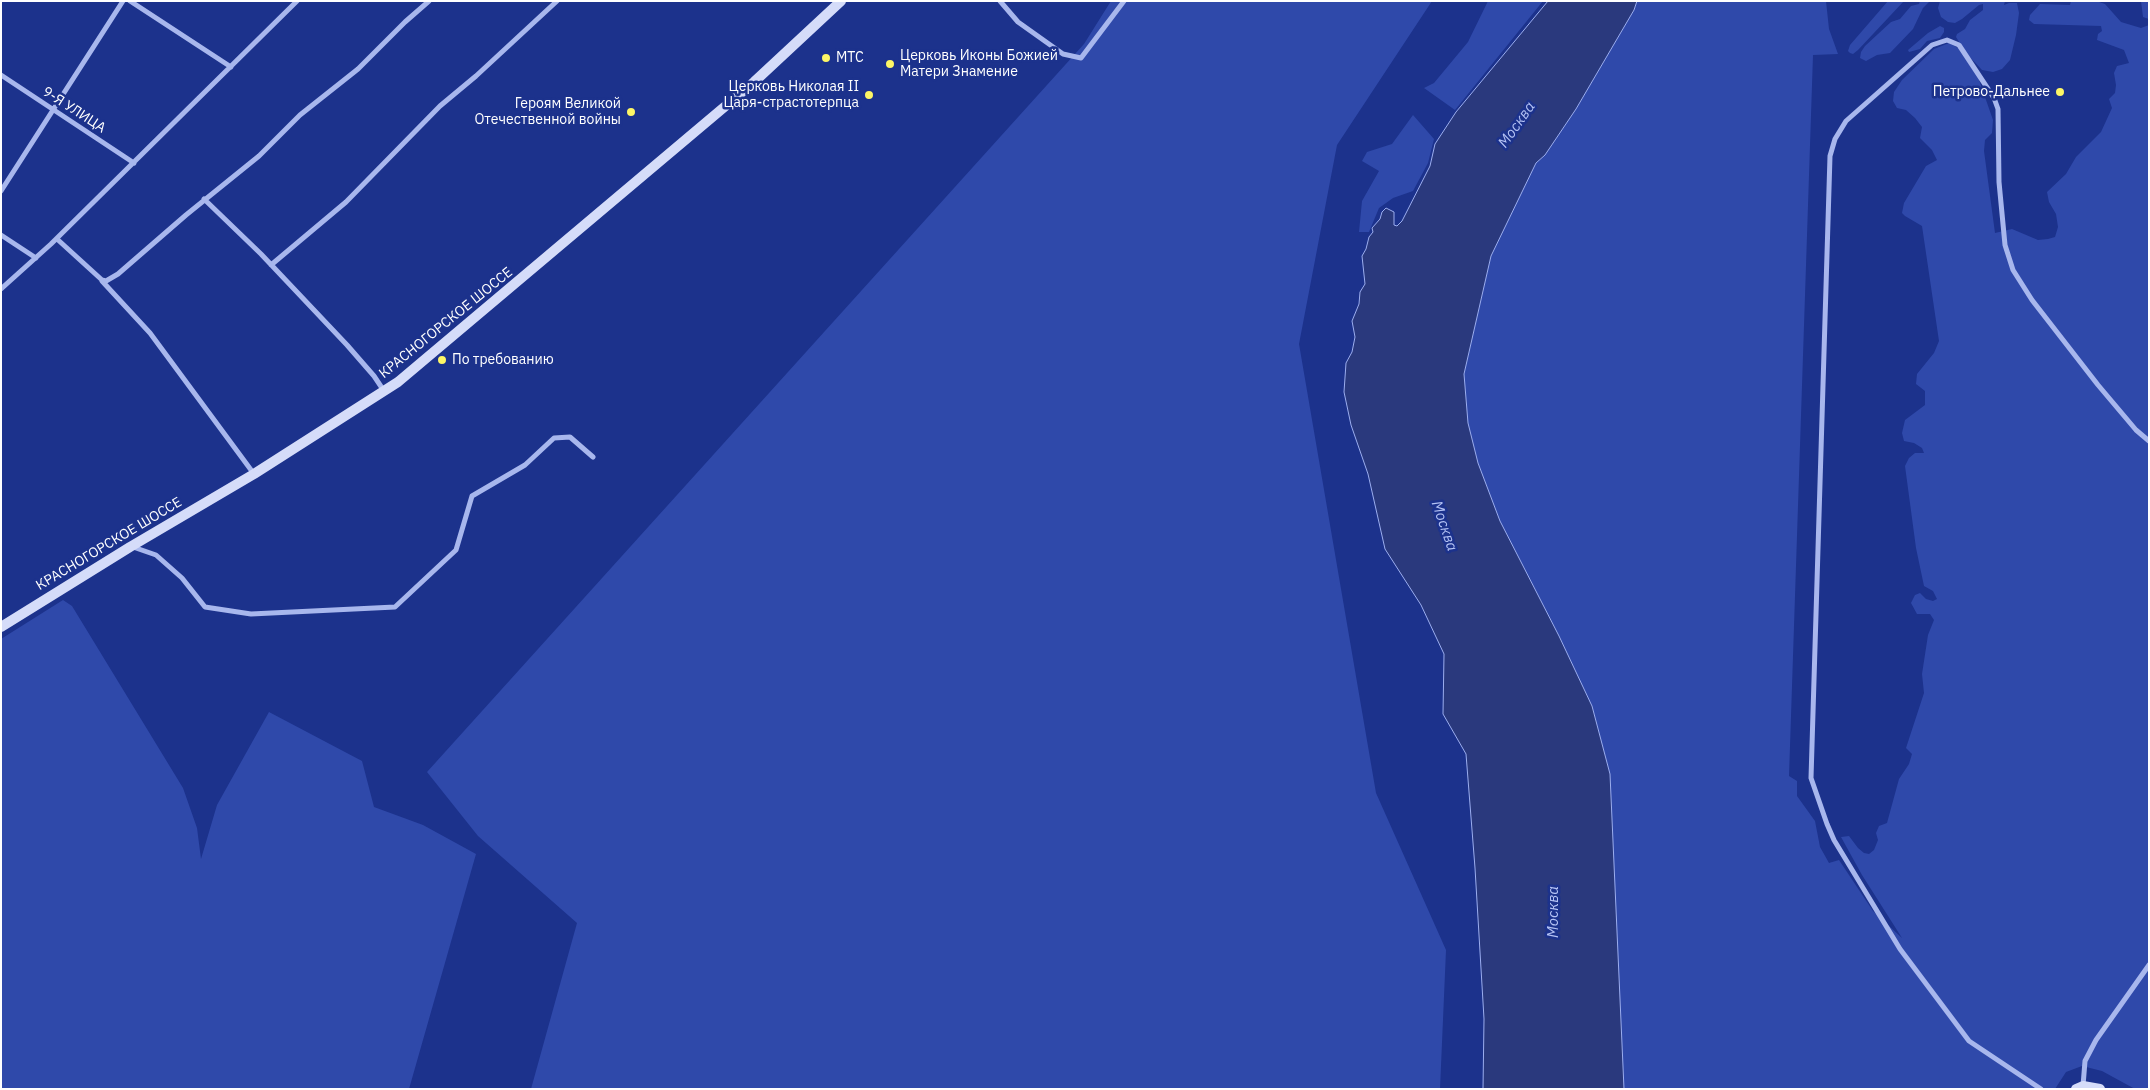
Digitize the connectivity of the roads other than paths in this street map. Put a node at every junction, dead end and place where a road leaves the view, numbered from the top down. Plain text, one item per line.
1 (123, 1) edge
2 (130, 1) edge
3 (297, 1) edge
4 (429, 1) edge
5 (557, 1) edge
6 (841, 1) edge
7 (1000, 1) edge
8 (1124, 1) edge
9 (231, 66) junction
10 (1, 75) edge
11 (53, 110) junction
12 (134, 163) junction
13 (1, 191) edge
14 (204, 199) junction
15 (1, 235) edge
16 (57, 239) junction
17 (36, 258) junction
18 (270, 265) junction
19 (102, 280) junction
20 (1, 289) edge
21 (384, 392) junction
22 (2149, 441) edge
23 (593, 457) dead end
24 (254, 474) junction
25 (130, 546) junction
26 (1, 627) edge
27 (2149, 965) edge
28 (2079, 1087) edge
29 (2041, 1089) edge
30 (2100, 1089) edge

1 - 11 street
2 - 9 street
3 - 9 street
4 - 14 street
5 - 18 street
6 - 21 street, КРАСНОГОРСКОЕ ШОССЕ
7 - 8 street
9 - 12 street
10 - 11 street, 9-Я УЛИЦА
11 - 12 street, 9-Я УЛИЦА
11 - 13 street
12 - 16 street
14 - 18 street
14 - 19 street
15 - 17 street
16 - 17 street
16 - 19 street
17 - 20 street
18 - 21 street
19 - 24 street
21 - 24 street, КРАСНОГОРСКОЕ ШОССЕ
22 - 29 street
23 - 25 street
24 - 25 street, КРАСНОГОРСКОЕ ШОССЕ
25 - 26 street, КРАСНОГОРСКОЕ ШОССЕ
27 - 28 street
28 - 30 street

